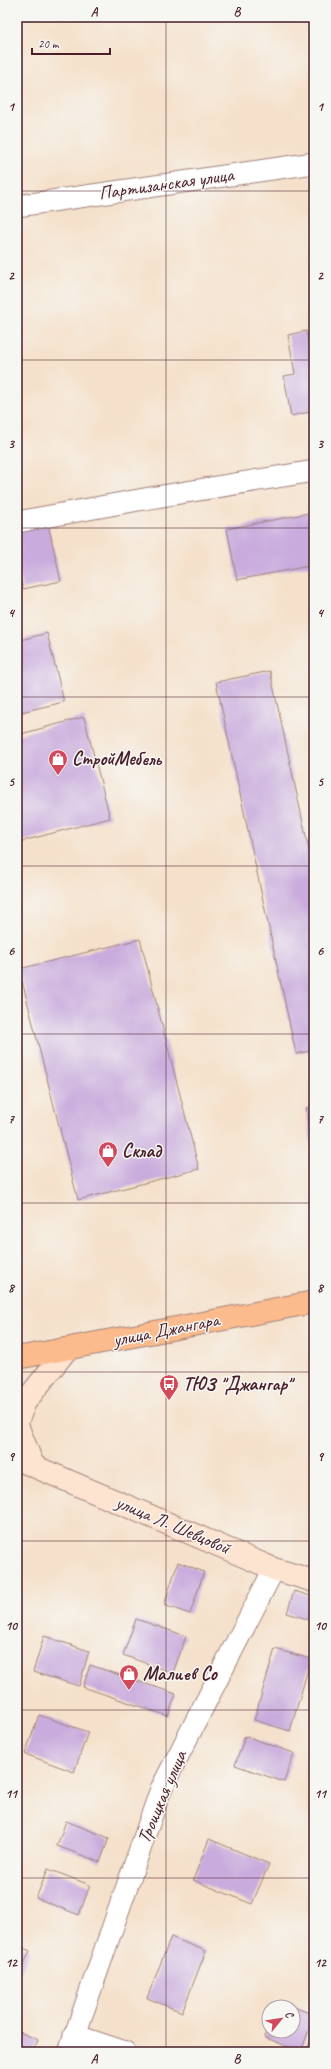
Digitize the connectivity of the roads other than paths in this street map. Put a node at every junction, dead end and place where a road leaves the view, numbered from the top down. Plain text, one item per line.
1 (314, 163) edge
2 (17, 206) edge
3 (314, 471) edge
4 (17, 522) edge
5 (314, 1302) edge
6 (67, 1349) junction
7 (17, 1358) edge
8 (17, 1424) edge
9 (25, 1462) edge
10 (274, 1569) junction
11 (314, 1580) edge
12 (72, 2043) edge
13 (125, 2052) edge

1 - 2 street, Партизанская улица
3 - 4 street
5 - 6 main road, улица Джангара
6 - 7 main road, улица Джангара
6 - 8 street
8 - 9 street
9 - 10 street, улица Л. Шевцовой
10 - 11 street, улица Л. Шевцовой
10 - 12 street, Троицкая улица
12 - 13 street, Троицкая улица

